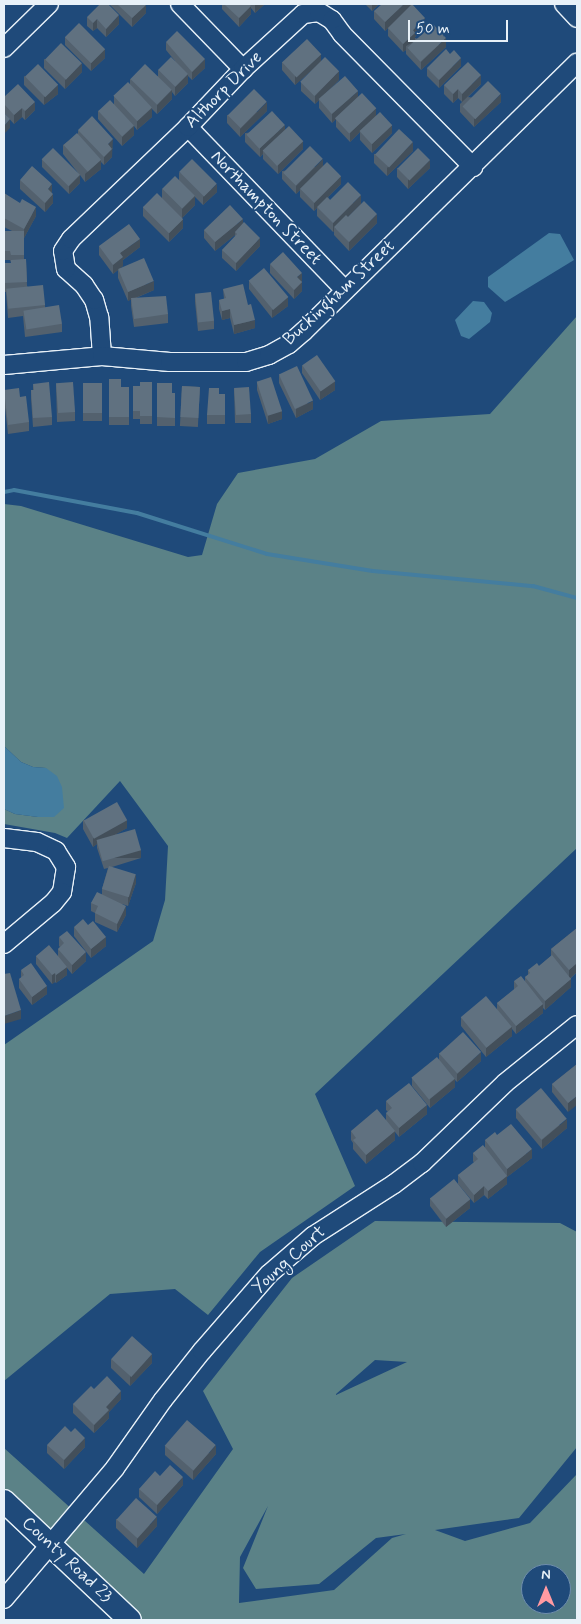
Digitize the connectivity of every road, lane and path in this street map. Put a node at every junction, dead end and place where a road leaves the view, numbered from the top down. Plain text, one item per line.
1 (49, 4) edge
2 (180, 4) edge
3 (564, 4) edge
4 (577, 18) edge
5 (4, 48) edge
6 (577, 63) edge
7 (244, 69) junction
8 (188, 127) junction
9 (472, 167) junction
10 (345, 290) junction
11 (102, 356) junction
12 (4, 365) edge
13 (4, 838) edge
14 (4, 944) edge
15 (577, 1025) edge
16 (4, 1500) edge
17 (51, 1545) junction
18 (4, 1599) edge
19 (130, 1620) edge

1 - 5 street
2 - 7 street
3 - 4 street
6 - 9 street, Buckingham Street
7 - 8 street, Althorp Drive
7 - 9 street, Althorp Drive
8 - 10 street, Northampton Street
8 - 11 street, Althorp Drive
9 - 10 street, Buckingham Street
10 - 11 street, Buckingham Street
11 - 12 street, Buckingham Street
13 - 14 street
15 - 17 street, Young Court
16 - 17 main road, County Road 23
17 - 18 street, Young Court
17 - 19 main road, County Road 23

